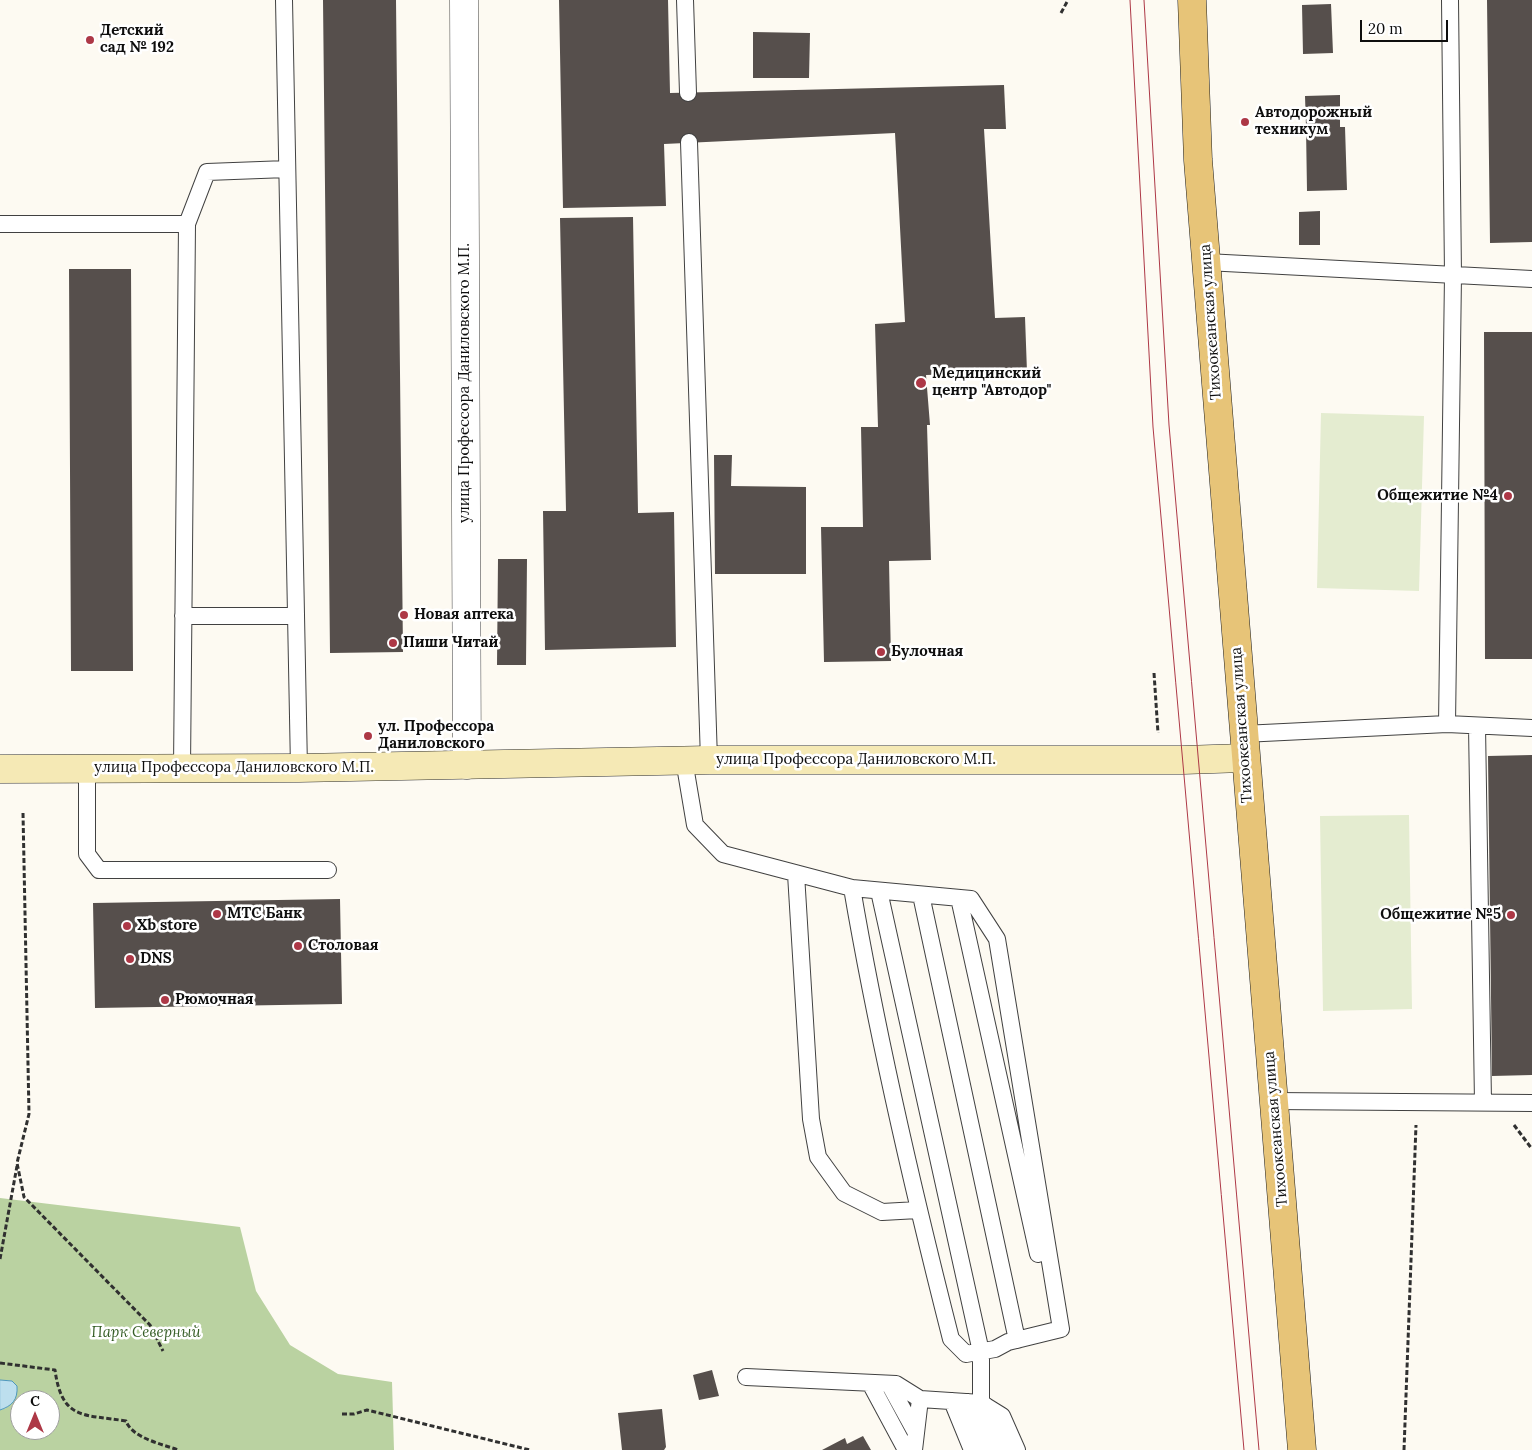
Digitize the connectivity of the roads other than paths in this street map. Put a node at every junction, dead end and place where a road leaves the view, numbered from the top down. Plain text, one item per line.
1 (284, 0) edge
2 (464, 0) edge
3 (685, 0) edge
4 (1192, 0) edge
5 (1450, 0) edge
6 (688, 93) dead end
7 (689, 142) dead end
8 (287, 170) junction
9 (0, 224) edge
10 (187, 224) junction
11 (1206, 262) junction
12 (1453, 275) junction
13 (1532, 278) edge
14 (183, 616) junction
15 (296, 616) junction
16 (1447, 724) junction
17 (1477, 726) junction
18 (1532, 728) edge
19 (1244, 746) junction
20 (696, 760) junction
21 (467, 765) junction
22 (182, 768) junction
23 (299, 768) junction
24 (0, 769) edge
25 (87, 769) junction
26 (328, 870) dead end
27 (796, 874) junction
28 (852, 888) junction
29 (879, 891) junction
30 (921, 895) junction
31 (959, 898) junction
32 (1273, 1101) junction
33 (1483, 1102) junction
34 (1532, 1102) edge
35 (918, 1210) junction
36 (1055, 1330) junction
37 (1017, 1340) junction
38 (980, 1352) junction
39 (746, 1377) dead end
40 (870, 1383) junction
41 (889, 1384) junction
42 (916, 1400) junction
43 (972, 1403) junction
44 (916, 1433) junction
45 (906, 1450) edge
46 (914, 1450) edge
47 (972, 1450) edge
48 (988, 1450) edge
49 (1003, 1450) edge
50 (1017, 1450) edge
51 (1302, 1450) edge

1 - 8 lane
2 - 21 street, улица Профессора Даниловского М.П.
3 - 6 lane
4 - 11 main road, Тихоокеанская улица
5 - 12 lane
7 - 20 lane
8 - 10 lane
8 - 15 lane
9 - 10 lane
10 - 14 lane
11 - 12 lane
11 - 19 main road, Тихоокеанская улица
12 - 13 lane
12 - 16 lane
14 - 15 lane
14 - 22 lane
15 - 23 lane
16 - 17 lane
16 - 19 lane
17 - 18 lane
17 - 33 lane
19 - 20 main road, улица Профессора Даниловского М.П.
19 - 32 main road, Тихоокеанская улица
20 - 21 main road, улица Профессора Даниловского М.П.
20 - 27 lane
21 - 23 main road, улица Профессора Даниловского М.П.
22 - 23 main road, улица Профессора Даниловского М.П.
22 - 25 main road, улица Профессора Даниловского М.П.
24 - 25 main road, улица Профессора Даниловского М.П.
25 - 26 lane
27 - 28 lane
27 - 35 lane
28 - 29 lane
28 - 35 lane
29 - 30 lane
29 - 38 lane
30 - 31 lane
30 - 37 lane
31 - 36 lane
31 - 36 lane
32 - 33 lane
32 - 51 main road, Тихоокеанская улица
33 - 34 lane
35 - 38 lane
36 - 37 lane
37 - 38 lane
38 - 43 lane
39 - 40 lane
40 - 41 lane
40 - 45 lane
41 - 42 lane
41 - 44 lane
42 - 43 lane
42 - 44 lane
43 - 47 lane
43 - 48 lane
43 - 49 lane
43 - 50 lane
44 - 46 lane

